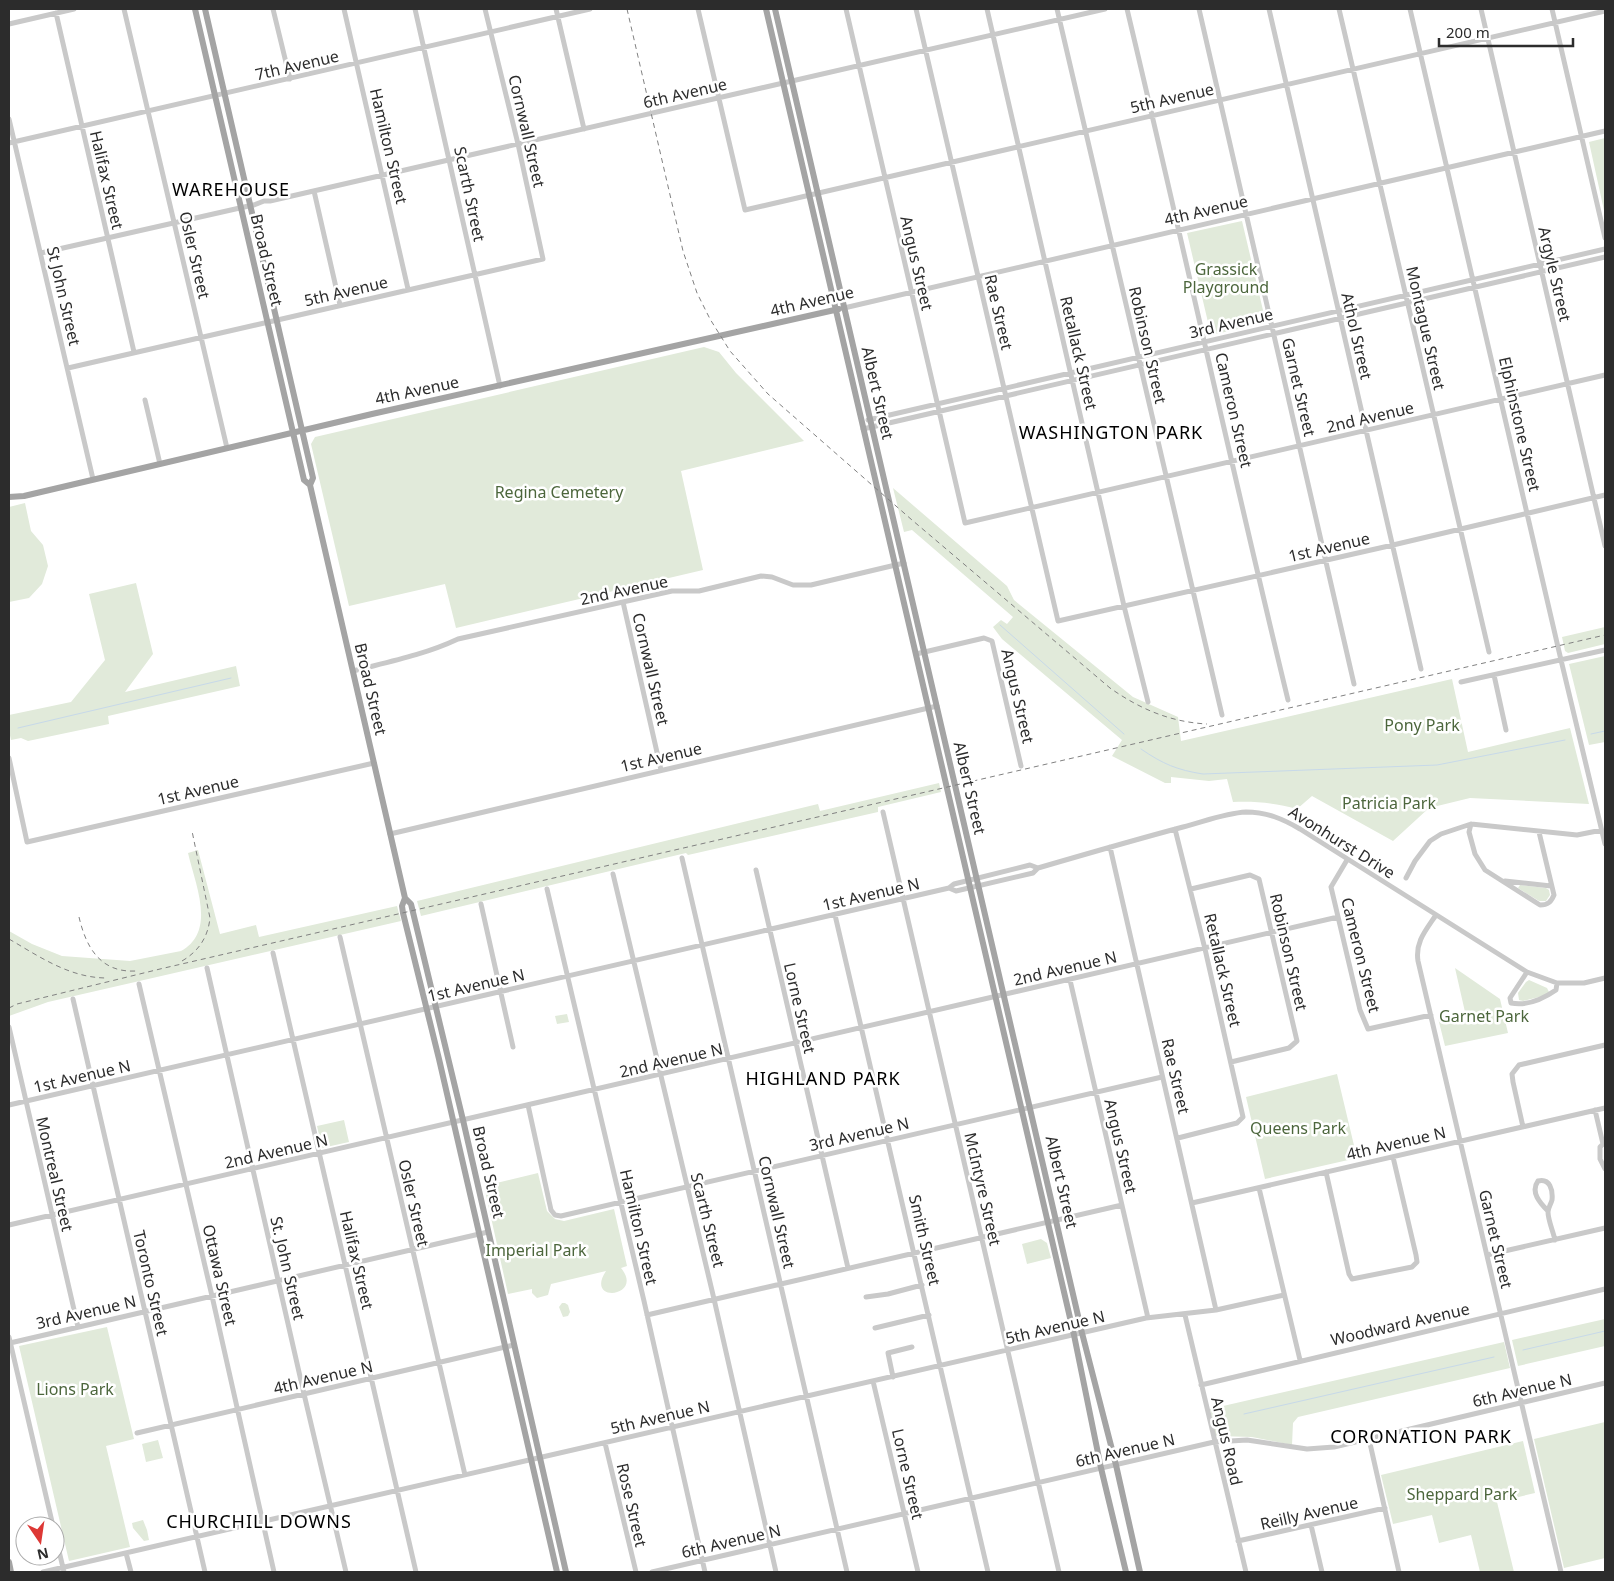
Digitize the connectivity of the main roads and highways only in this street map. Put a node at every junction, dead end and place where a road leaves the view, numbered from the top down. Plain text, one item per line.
1 (195, 9) edge
2 (205, 9) edge
3 (766, 9) edge
4 (775, 9) edge
5 (844, 308) junction
6 (836, 310) junction
7 (302, 430) junction
8 (292, 432) junction
9 (310, 486) junction
10 (24, 496) junction
11 (9, 497) edge
12 (9, 503) edge
13 (405, 898) junction
14 (9, 1562) edge
15 (11, 1572) edge
16 (557, 1572) edge
17 (566, 1572) edge
18 (1126, 1572) edge
19 (1140, 1572) edge

1 - 8 main road, Broad Street
2 - 7 main road, Broad Street
3 - 6 main road, Albert Street
4 - 5 main road, Albert Street
5 - 6 main road, 4th Avenue
5 - 19 main road, Albert Street
6 - 7 main road, 4th Avenue
6 - 18 main road, Albert Street
7 - 8 main road, 4th Avenue
7 - 9 main road, Broad Street
8 - 9 main road, Broad Street
8 - 10 main road, 4th Avenue
9 - 13 main road, Broad Street
10 - 11 main road
10 - 12 main road
13 - 16 main road, Broad Street
13 - 17 main road, Broad Street
14 - 15 main road

